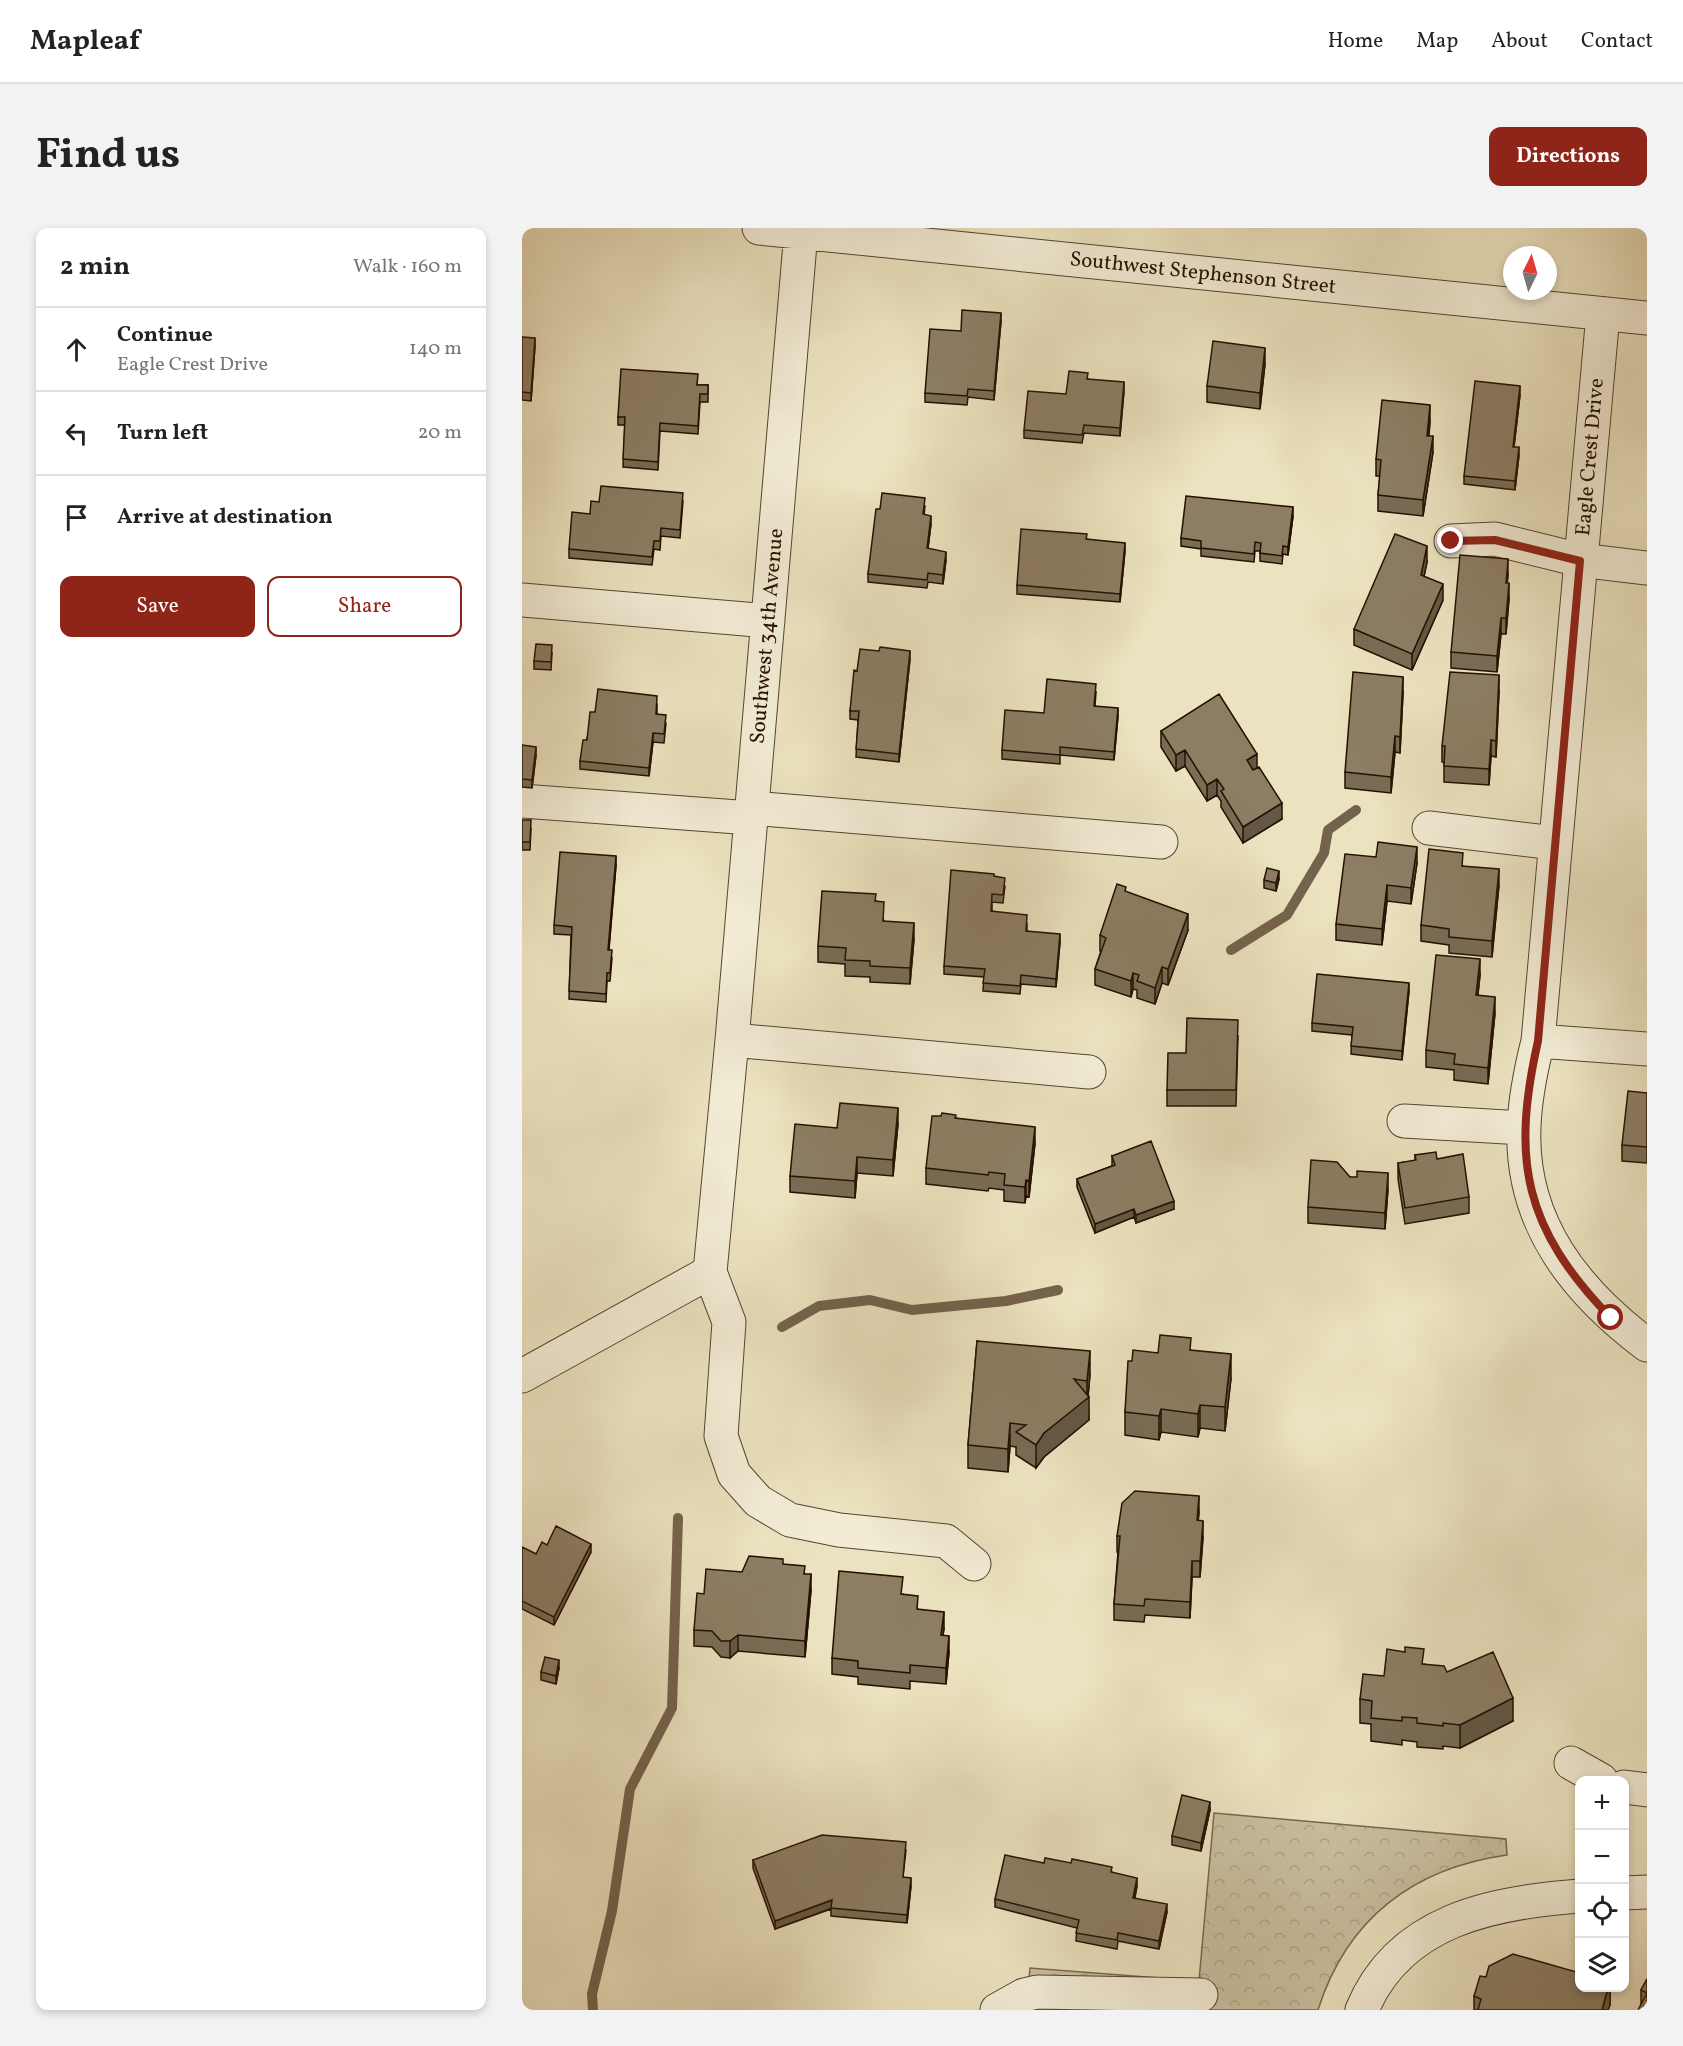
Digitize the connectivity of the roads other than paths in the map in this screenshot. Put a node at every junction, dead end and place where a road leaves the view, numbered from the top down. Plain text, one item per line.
1 (759, 228) edge
2 (801, 232) junction
3 (971, 238) edge
4 (1603, 314) junction
5 (1647, 318) edge
6 (1451, 541) dead end
7 (1580, 561) junction
8 (1647, 568) edge
9 (522, 600) edge
10 (768, 621) junction
11 (522, 801) edge
12 (752, 813) junction
13 (1429, 828) dead end
14 (1161, 842) dead end
15 (1555, 843) junction
16 (732, 1040) junction
17 (1538, 1041) junction
18 (1647, 1049) edge
19 (1089, 1072) dead end
20 (1404, 1121) dead end
21 (1523, 1128) junction
22 (710, 1272) junction
23 (1647, 1345) edge
24 (522, 1376) edge
25 (974, 1564) dead end
26 (1571, 1762) dead end
27 (1594, 1776) edge
28 (1629, 1787) edge
29 (1647, 1790) edge
30 (1647, 1892) edge
31 (1629, 1893) edge
32 (1575, 1896) edge
33 (1201, 1995) dead end
34 (997, 2010) edge
35 (1362, 2010) edge

1 - 2 street, Southwest Stephenson Street
2 - 3 street, Southwest Stephenson Street
2 - 10 street, Southwest 34th Avenue
3 - 4 street, Southwest Stephenson Street
4 - 5 street, Southwest Stephenson Street
4 - 7 street, Eagle Crest Drive
6 - 7 street
7 - 8 street
7 - 15 street, Eagle Crest Drive
9 - 10 street
10 - 12 street, Southwest 34th Avenue
11 - 12 street
12 - 14 street
12 - 16 street, Southwest 34th Avenue
13 - 15 street
15 - 17 street, Eagle Crest Drive
16 - 19 street
16 - 22 street, Southwest 34th Avenue
17 - 18 street
17 - 21 street, Eagle Crest Drive
20 - 21 street
21 - 23 street, Eagle Crest Drive
22 - 24 street
22 - 25 street
26 - 27 street
28 - 29 street
30 - 31 street
32 - 35 street
33 - 34 street

